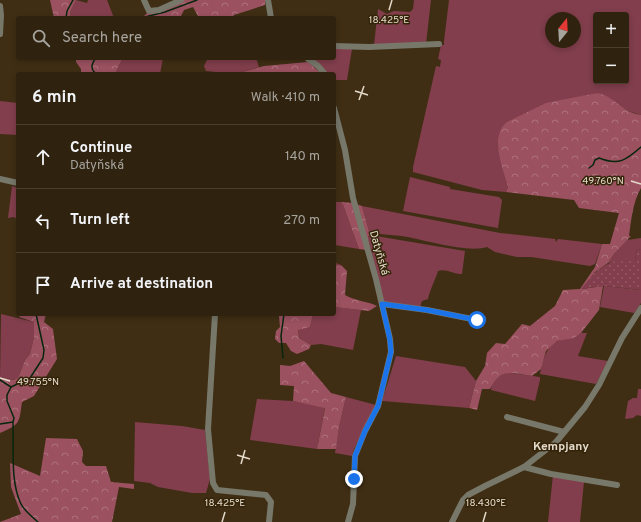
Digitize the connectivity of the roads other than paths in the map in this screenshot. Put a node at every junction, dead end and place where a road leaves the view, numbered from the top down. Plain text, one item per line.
1 (144, 0) edge
2 (181, 0) edge
3 (268, 0) edge
4 (0, 6) edge
5 (271, 16) edge
6 (0, 34) edge
7 (439, 44) dead end
8 (336, 46) edge
9 (310, 60) edge
10 (323, 72) edge
11 (336, 116) edge
12 (0, 179) edge
13 (16, 183) edge
14 (382, 304) junction
15 (641, 308) edge
16 (215, 316) edge
17 (483, 319) dead end
18 (507, 417) dead end
19 (564, 432) junction
20 (524, 467) junction
21 (617, 485) dead end
22 (269, 522) edge
23 (348, 522) edge
24 (452, 522) edge

1 - 2 street
3 - 5 street
4 - 6 street
7 - 8 street
9 - 10 street
11 - 14 street, Datyňská
12 - 13 street
14 - 17 street
14 - 23 street, Datyňská
15 - 19 street
16 - 22 street
18 - 19 street
19 - 20 street
20 - 21 street
20 - 24 street

